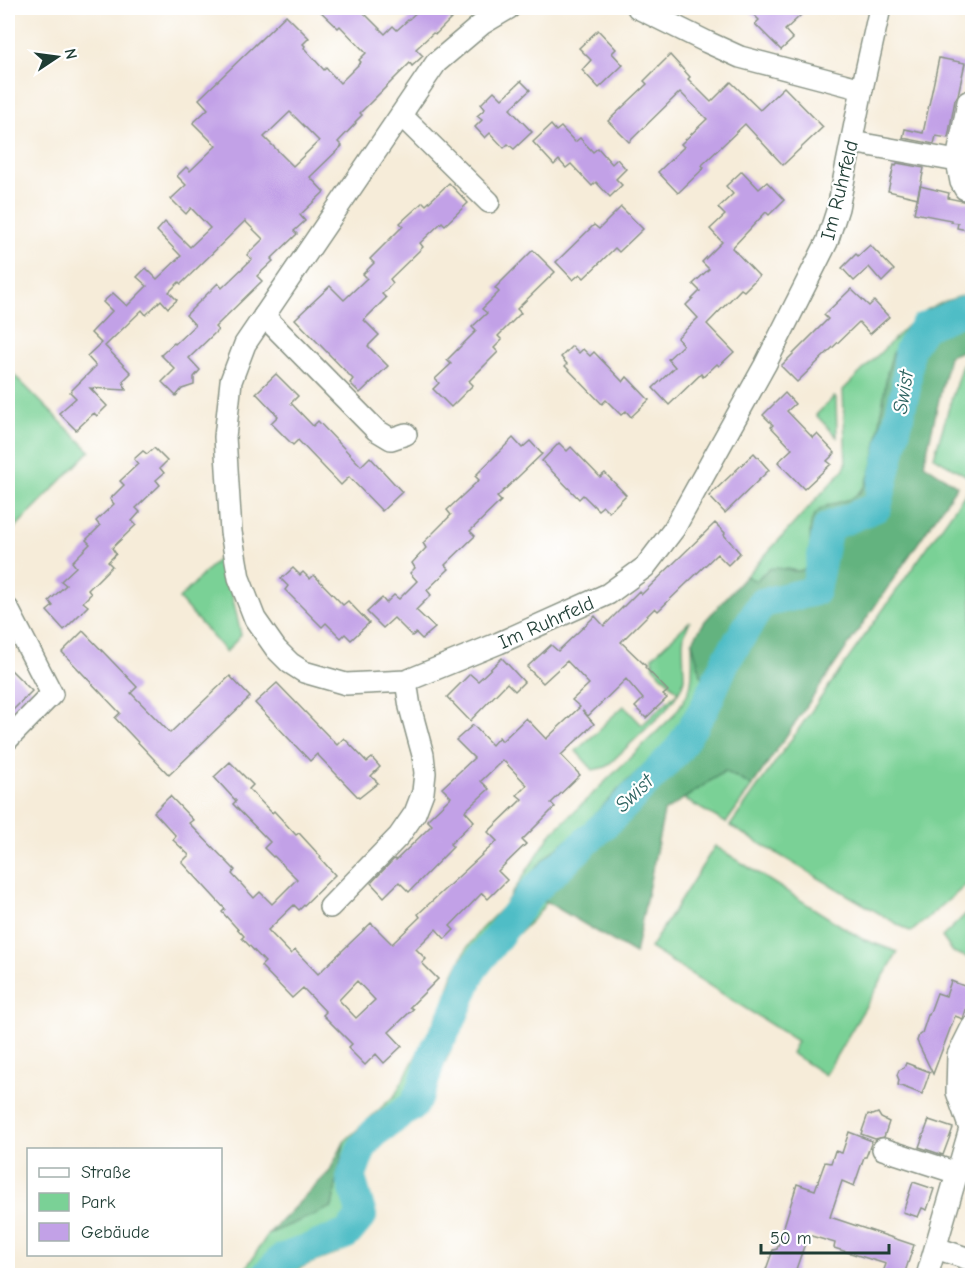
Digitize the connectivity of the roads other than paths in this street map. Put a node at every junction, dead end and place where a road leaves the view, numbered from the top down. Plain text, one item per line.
1 (509, 8) edge
2 (638, 8) edge
3 (880, 8) edge
4 (862, 88) junction
5 (972, 101) edge
6 (401, 115) junction
7 (852, 142) junction
8 (957, 162) junction
9 (972, 191) edge
10 (489, 202) dead end
11 (264, 316) junction
12 (406, 434) dead end
13 (10, 618) edge
14 (406, 681) junction
15 (8, 738) edge
16 (330, 907) dead end
17 (972, 1027) edge
18 (971, 1129) edge
19 (883, 1149) dead end
20 (957, 1173) junction
21 (936, 1248) junction
22 (972, 1260) edge
23 (927, 1275) edge

1 - 6 street, Im Ruhrfeld
2 - 4 street
3 - 4 street, Im Ruhrfeld
4 - 7 street, Im Ruhrfeld
5 - 8 street
6 - 10 street
6 - 11 street, Im Ruhrfeld
7 - 8 street
7 - 14 street, Im Ruhrfeld
8 - 9 street
11 - 12 street
11 - 14 street, Im Ruhrfeld
13 - 15 street
14 - 16 street
17 - 18 street
18 - 20 street
19 - 20 street
20 - 21 street
21 - 22 street
21 - 23 street

